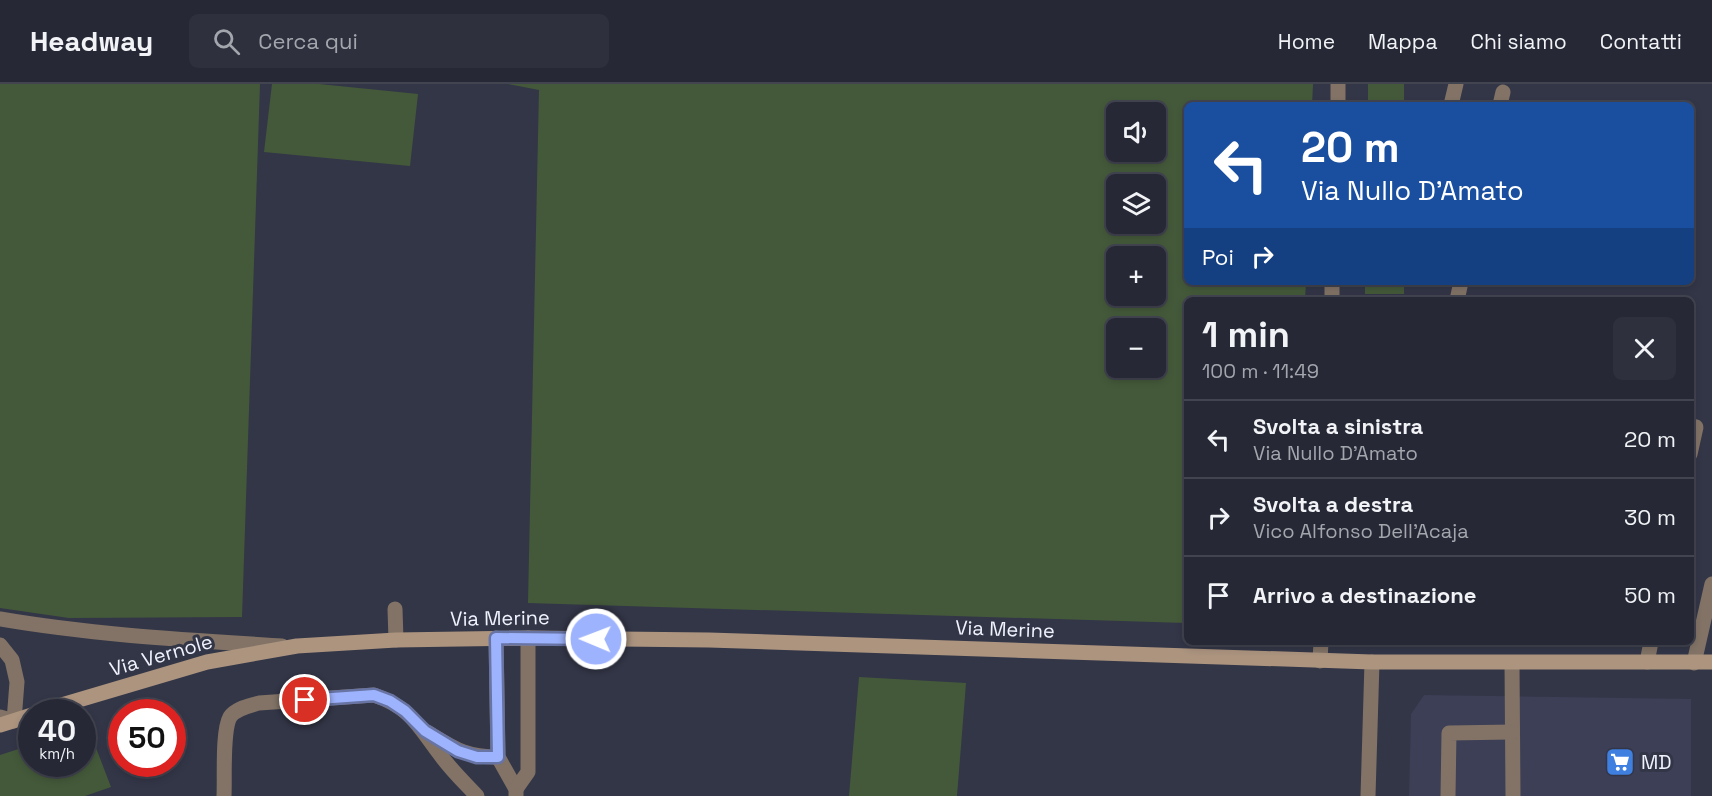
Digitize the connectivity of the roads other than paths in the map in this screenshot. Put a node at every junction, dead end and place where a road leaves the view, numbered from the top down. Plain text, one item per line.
1 (1338, 84) edge
2 (1456, 84) edge
3 (1338, 102) edge
4 (1452, 102) edge
5 (1712, 584) edge
6 (395, 609) dead end
7 (0, 619) edge
8 (496, 638) junction
9 (528, 638) junction
10 (396, 640) junction
11 (0, 645) edge
12 (1321, 645) edge
13 (1650, 645) edge
14 (297, 646) junction
15 (1320, 661) junction
16 (1372, 662) junction
17 (1647, 662) junction
18 (1712, 662) edge
19 (1512, 663) junction
20 (1694, 663) junction
21 (82, 699) edge
22 (5, 721) edge
23 (425, 731) junction
24 (1512, 732) junction
25 (498, 757) junction
26 (516, 792) edge
27 (224, 796) edge
28 (477, 796) edge
29 (1368, 796) edge
30 (1448, 796) edge
31 (1513, 796) edge

1 - 3 street
2 - 4 street
5 - 20 street
6 - 10 street
7 - 14 street
8 - 9 main road, Via Merine
8 - 10 main road, Via Merine
8 - 25 street
9 - 15 main road, Via Merine
9 - 26 street
10 - 14 main road, Via Merine
11 - 22 street
12 - 15 street
13 - 17 street
14 - 21 main road, Via Vernole
15 - 16 main road, Via Merine
16 - 19 main road, Via Merine
16 - 29 street
17 - 19 main road, Via Merine
17 - 20 main road, Via Merine
18 - 20 main road, Via Merine
19 - 24 street
23 - 25 street
23 - 27 street
23 - 28 street
24 - 30 street
24 - 31 street
25 - 26 street

